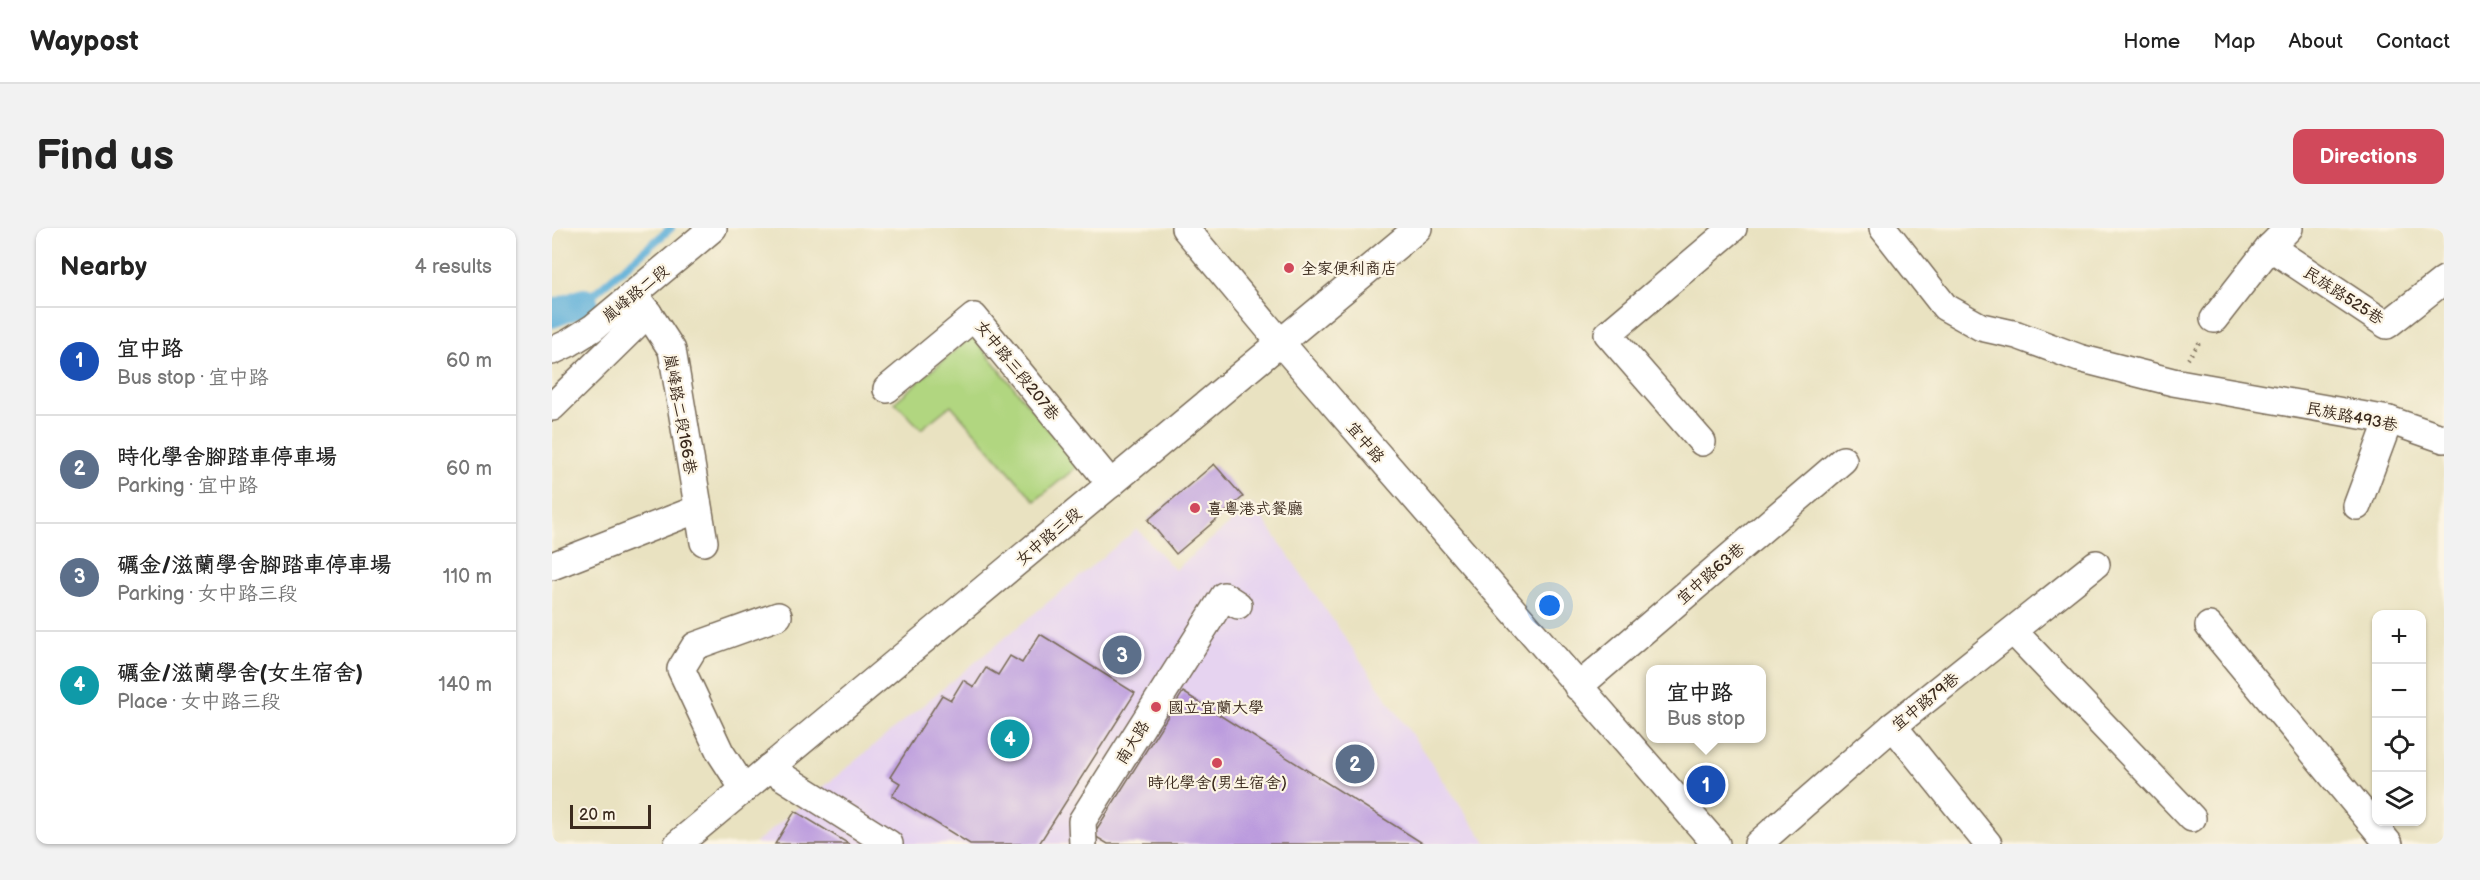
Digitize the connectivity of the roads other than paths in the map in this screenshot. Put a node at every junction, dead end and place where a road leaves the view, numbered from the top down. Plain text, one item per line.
1 (713, 228) edge
2 (1185, 228) edge
3 (1418, 228) edge
4 (1733, 228) edge
5 (1883, 228) edge
6 (2289, 228) edge
7 (2270, 247) junction
8 (2444, 280) edge
9 (641, 304) junction
10 (2214, 319) road end
11 (1280, 342) junction
12 (552, 351) edge
13 (887, 389) dead end
14 (552, 407) edge
15 (2389, 420) junction
16 (2444, 439) edge
17 (1702, 442) dead end
18 (1843, 460) dead end
19 (1111, 483) junction
20 (2357, 506) dead end
21 (698, 509) junction
22 (704, 542) dead end
23 (2096, 564) dead end
24 (552, 566) edge
25 (1238, 605) dead end
26 (778, 616) dead end
27 (2209, 626) dead end
28 (2013, 630) junction
29 (1578, 687) junction
30 (1893, 726) junction
31 (769, 768) junction
32 (744, 789) junction
33 (2192, 818) dead end
34 (678, 844) edge
35 (889, 844) edge
36 (1083, 844) edge
37 (1716, 844) edge
38 (1758, 844) edge
39 (1988, 844) edge
40 (2389, 844) edge

1 - 9 street, 嵐峰路二段
2 - 11 street, 宜中路
3 - 11 street, 女中路三段
4 - 17 street
5 - 15 street, 民族路493巷
6 - 7 street
7 - 8 street, 民族路525巷
7 - 10 street
9 - 12 street, 嵐峰路二段
9 - 14 street
9 - 21 street, 嵐峰路二段166巷
11 - 19 street, 女中路三段
11 - 29 street, 宜中路
13 - 19 street, 女中路三段207巷
15 - 16 street, 民族路493巷
15 - 20 street
18 - 29 street, 宜中路63巷
19 - 31 street, 女中路三段
21 - 22 street, 嵐峰路二段166巷
21 - 24 street
23 - 28 street, 宜中路79巷
25 - 36 street, 南大路
26 - 32 street
27 - 40 street
28 - 30 street, 宜中路79巷
28 - 33 street
29 - 37 street, 宜中路
30 - 38 street, 宜中路79巷
30 - 39 street
31 - 32 street, 女中路三段
31 - 35 street
32 - 34 street, 女中路三段

